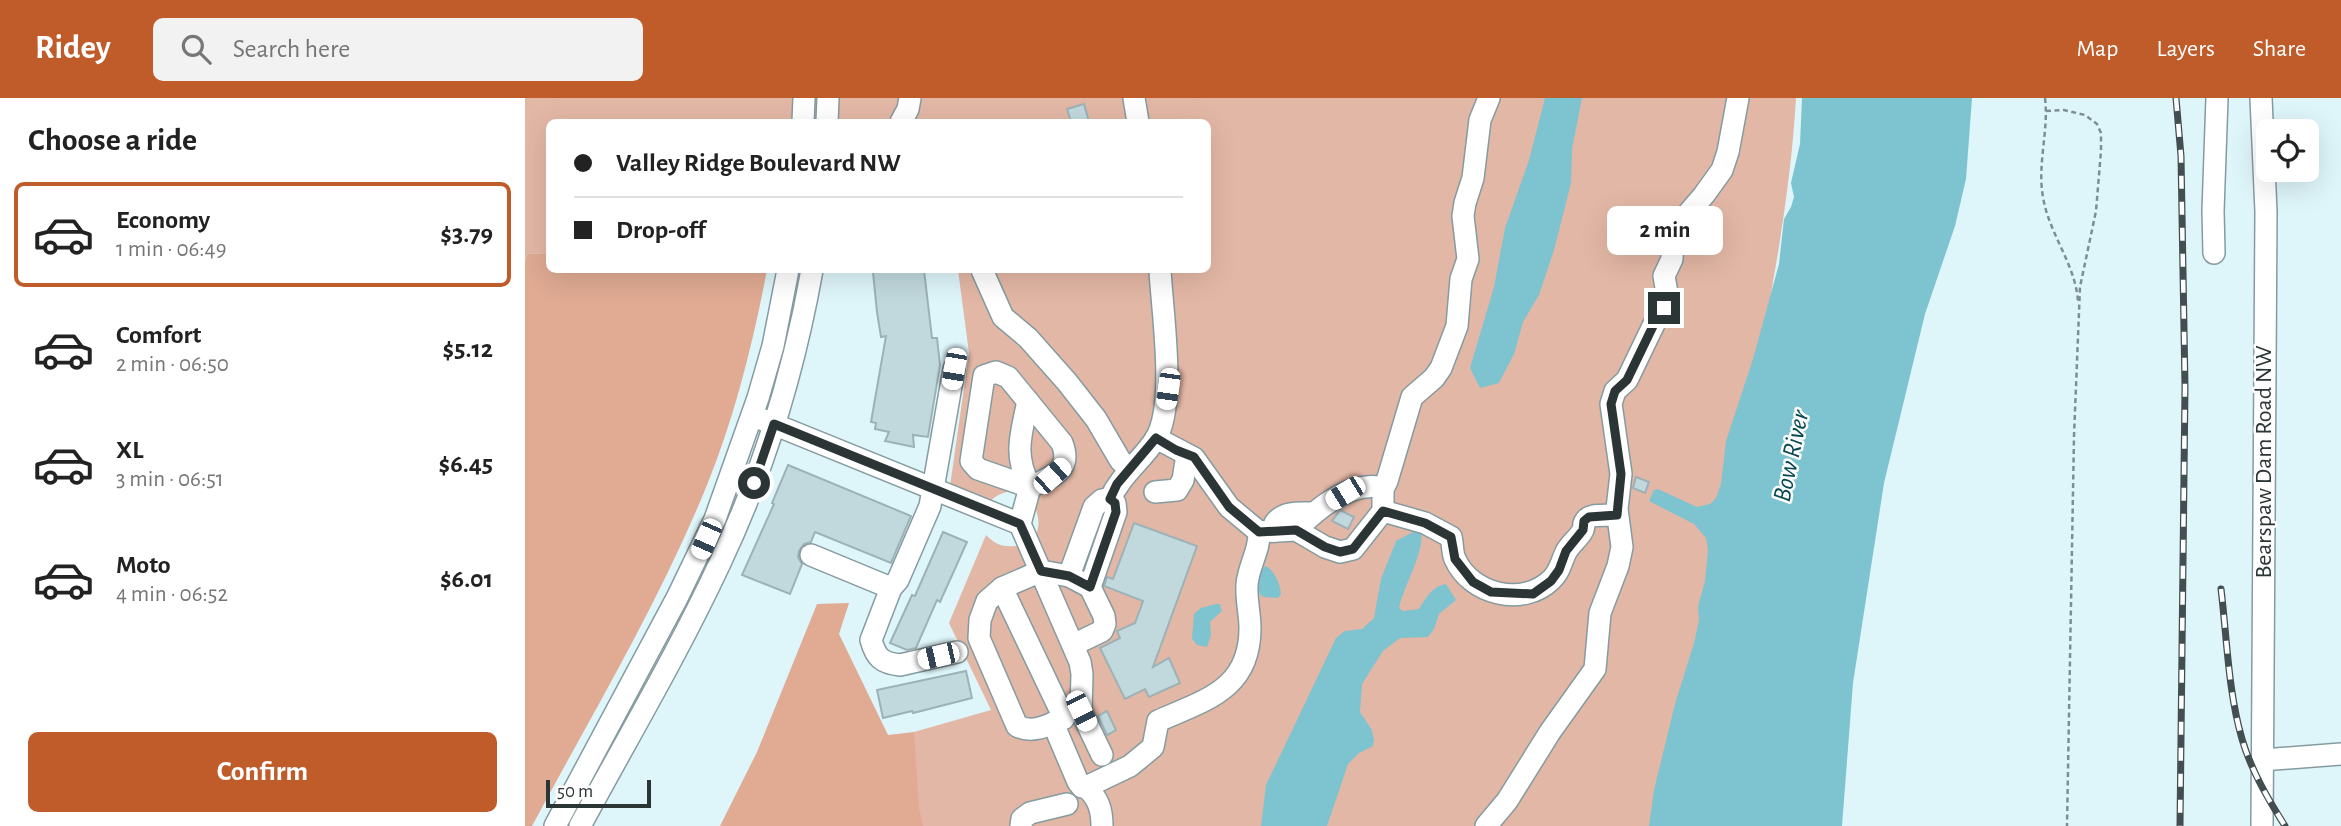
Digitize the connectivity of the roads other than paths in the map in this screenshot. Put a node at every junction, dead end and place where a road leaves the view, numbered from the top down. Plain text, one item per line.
1 (804, 98) edge
2 (828, 98) edge
3 (910, 98) edge
4 (1134, 98) edge
5 (1489, 98) edge
6 (1738, 98) edge
7 (2217, 98) edge
8 (2261, 98) edge
9 (803, 119) edge
10 (827, 119) edge
11 (903, 119) edge
12 (1138, 119) edge
13 (2214, 253) dead end
14 (787, 273) edge
15 (811, 273) edge
16 (983, 273) edge
17 (1160, 273) edge
18 (954, 369) dead end
19 (1028, 401) junction
20 (753, 416) junction
21 (774, 424) junction
22 (1156, 438) junction
23 (1187, 455) junction
24 (1129, 469) junction
25 (1030, 487) junction
26 (933, 490) junction
27 (1155, 492) dead end
28 (1110, 499) junction
29 (1383, 501) junction
30 (1617, 515) junction
31 (1020, 524) junction
32 (1276, 531) junction
33 (811, 555) dead end
34 (1041, 571) junction
35 (1069, 576) junction
36 (1090, 587) junction
37 (891, 588) junction
38 (1002, 588) junction
39 (1073, 645) junction
40 (957, 652) dead end
41 (1066, 718) junction
42 (2341, 754) edge
43 (1102, 755) dead end
44 (2262, 760) junction
45 (1084, 787) junction
46 (1067, 804) junction
47 (555, 826) edge
48 (580, 826) edge
49 (1021, 826) edge
50 (1060, 826) edge
51 (1102, 826) edge
52 (1486, 826) edge
53 (2262, 826) edge

1 - 9 street
2 - 10 street
3 - 11 street
4 - 12 street
5 - 29 street
6 - 30 street
7 - 13 street
8 - 44 street, Bearspaw Dam Road NW
14 - 20 street
15 - 21 street
16 - 24 street
17 - 22 street
18 - 26 street
19 - 25 street
19 - 25 street
19 - 25 street
20 - 21 street
20 - 47 street
21 - 26 street
21 - 48 street
22 - 23 street
22 - 24 street
23 - 27 street
23 - 32 street
24 - 28 street
25 - 31 street
26 - 31 street
26 - 37 street
28 - 35 street
28 - 36 street
29 - 30 street
29 - 32 street
29 - 32 street
30 - 52 street
31 - 34 street
32 - 45 street
33 - 37 street
34 - 35 street
34 - 38 street
34 - 39 street
35 - 36 street
36 - 39 street
37 - 40 street
38 - 41 street
38 - 41 street
39 - 41 street
41 - 43 street
41 - 45 street
42 - 44 street
44 - 53 street, Bearspaw Dam Road NW
45 - 46 street
45 - 51 street
46 - 49 street
46 - 50 street

